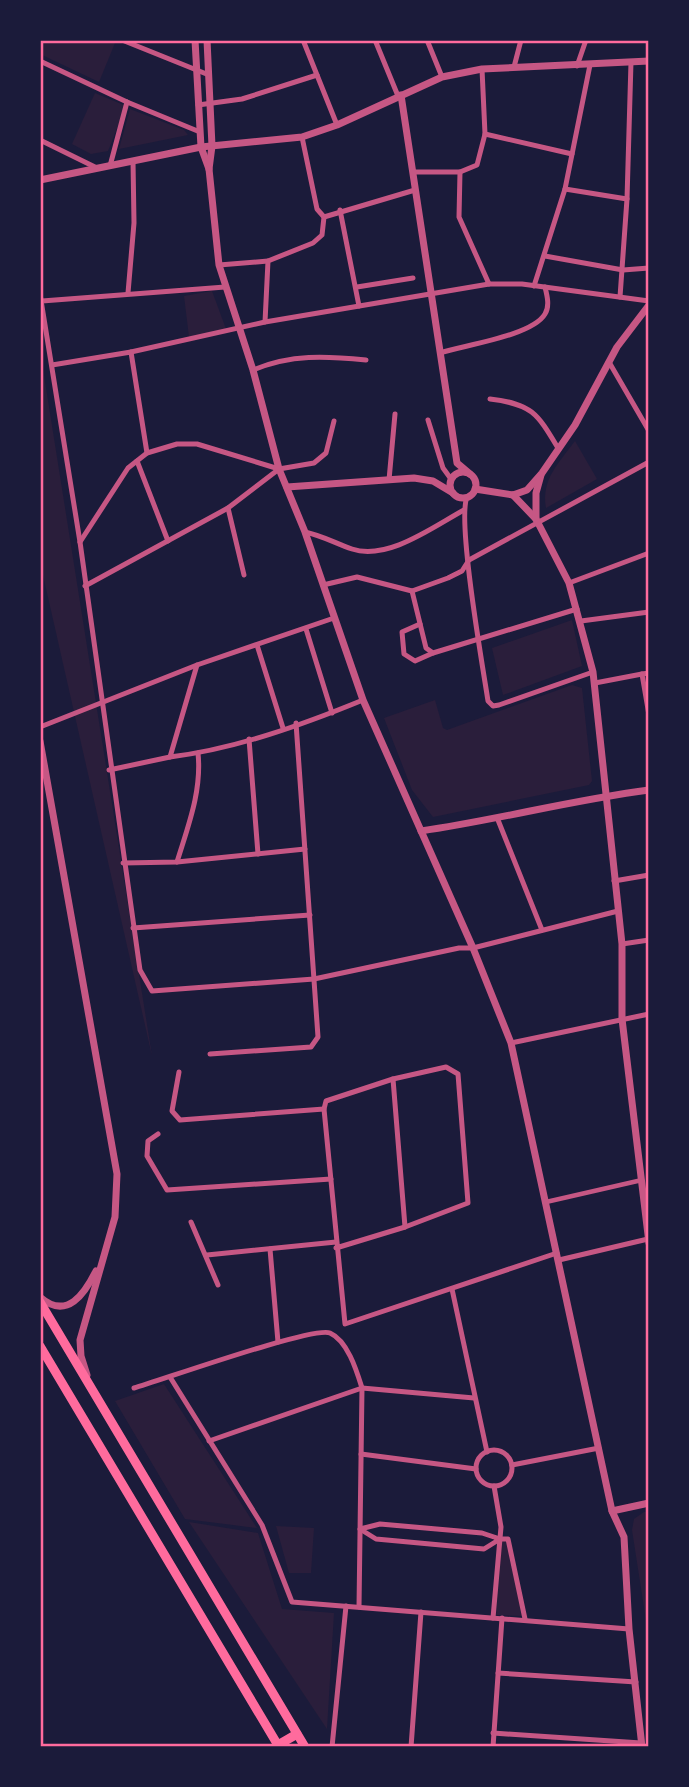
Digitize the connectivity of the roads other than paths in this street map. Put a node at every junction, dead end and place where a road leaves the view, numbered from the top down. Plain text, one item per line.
1 (122, 40) edge
2 (195, 40) edge
3 (207, 40) edge
4 (303, 40) edge
5 (375, 40) edge
6 (427, 40) edge
7 (521, 40) edge
8 (585, 40) edge
9 (40, 61) edge
10 (649, 61) edge
11 (631, 62) junction
12 (590, 65) junction
13 (578, 66) junction
14 (514, 67) junction
15 (482, 69) junction
16 (196, 71) junction
17 (209, 75) junction
18 (317, 75) junction
19 (442, 77) junction
20 (400, 96) junction
21 (127, 102) junction
22 (210, 104) junction
23 (198, 106) junction
24 (337, 125) junction
25 (200, 132) junction
26 (485, 134) junction
27 (302, 136) junction
28 (40, 140) edge
29 (212, 146) junction
30 (201, 147) junction
31 (572, 154) junction
32 (133, 161) junction
33 (110, 166) junction
34 (98, 169) junction
35 (209, 169) junction
36 (413, 172) junction
37 (460, 172) junction
38 (40, 180) edge
39 (565, 189) junction
40 (415, 190) junction
41 (627, 199) junction
42 (340, 210) junction
43 (324, 217) junction
44 (545, 256) junction
45 (268, 261) junction
46 (219, 265) junction
47 (649, 268) edge
48 (623, 270) junction
49 (414, 278) dead end
50 (489, 285) junction
51 (534, 286) junction
52 (225, 287) junction
53 (357, 287) junction
54 (545, 287) junction
55 (128, 293) junction
56 (431, 295) junction
57 (41, 297) edge
58 (620, 297) junction
59 (649, 303) edge
60 (359, 306) junction
61 (265, 322) junction
62 (238, 329) junction
63 (131, 352) junction
64 (440, 353) junction
65 (366, 360) dead end
66 (609, 362) junction
67 (52, 365) junction
68 (253, 370) junction
69 (490, 399) dead end
70 (395, 414) dead end
71 (428, 420) dead end
72 (334, 421) dead end
73 (649, 431) edge
74 (558, 448) junction
75 (147, 453) junction
76 (137, 461) junction
77 (649, 462) edge
78 (279, 469) junction
79 (470, 474) junction
80 (542, 474) junction
81 (451, 479) junction
82 (389, 480) junction
83 (288, 487) junction
84 (475, 489) junction
85 (453, 493) junction
86 (513, 495) junction
87 (467, 498) junction
88 (228, 508) junction
89 (464, 510) junction
90 (537, 522) junction
91 (305, 532) junction
92 (168, 541) junction
93 (80, 542) junction
94 (649, 553) edge
95 (470, 560) junction
96 (244, 575) dead end
97 (569, 583) junction
98 (323, 585) junction
99 (85, 586) junction
100 (412, 591) junction
101 (577, 609) junction
102 (649, 612) edge
103 (334, 618) junction
104 (581, 621) junction
105 (420, 624) junction
106 (306, 629) junction
107 (480, 641) junction
108 (257, 645) junction
109 (433, 653) junction
110 (197, 665) junction
111 (593, 672) junction
112 (645, 674) edge
113 (595, 682) junction
114 (363, 700) junction
115 (100, 705) junction
116 (332, 713) junction
117 (649, 715) edge
118 (296, 723) junction
119 (40, 727) edge
120 (283, 728) junction
121 (249, 739) junction
122 (40, 741) edge
123 (198, 753) junction
124 (170, 757) junction
125 (109, 770) junction
126 (649, 790) edge
127 (604, 796) junction
128 (498, 820) junction
129 (421, 831) junction
130 (305, 849) junction
131 (258, 854) junction
132 (177, 862) junction
133 (123, 863) junction
134 (649, 875) edge
135 (614, 881) junction
136 (618, 911) junction
137 (310, 915) junction
138 (133, 928) junction
139 (542, 930) junction
140 (649, 940) edge
141 (622, 944) junction
142 (473, 948) junction
143 (314, 979) junction
144 (649, 1014) edge
145 (622, 1019) junction
146 (511, 1043) junction
147 (210, 1055) dead end
148 (179, 1072) dead end
149 (393, 1079) junction
150 (324, 1109) junction
151 (158, 1134) dead end
152 (331, 1179) junction
153 (642, 1180) junction
154 (545, 1202) junction
155 (191, 1222) dead end
156 (405, 1227) junction
157 (649, 1241) edge
158 (336, 1245) junction
159 (270, 1249) junction
160 (105, 1255) junction
161 (207, 1255) junction
162 (558, 1256) junction
163 (218, 1285) dead end
164 (452, 1289) junction
165 (40, 1297) edge
166 (40, 1303) edge
167 (278, 1342) junction
168 (40, 1346) edge
169 (170, 1377) junction
170 (134, 1388) dead end
171 (362, 1388) junction
172 (94, 1396) junction
173 (474, 1398) junction
174 (209, 1441) junction
175 (599, 1448) junction
176 (487, 1452) junction
177 (361, 1454) junction
178 (512, 1465) junction
179 (476, 1469) junction
180 (494, 1486) junction
181 (649, 1503) edge
182 (612, 1511) junction
183 (359, 1529) junction
184 (500, 1539) junction
185 (346, 1606) junction
186 (359, 1607) junction
187 (421, 1612) junction
188 (494, 1618) junction
189 (502, 1618) junction
190 (525, 1619) junction
191 (629, 1629) junction
192 (498, 1673) junction
193 (636, 1682) junction
194 (494, 1733) junction
195 (297, 1734) junction
196 (642, 1745) edge
197 (279, 1746) edge
198 (305, 1747) edge
199 (332, 1747) edge
200 (411, 1747) edge
201 (493, 1747) edge

1 - 16 street
2 - 16 street
3 - 17 street
4 - 18 street
5 - 20 street
6 - 19 street
7 - 14 street
8 - 13 street
9 - 21 street
10 - 11 street
11 - 12 street
11 - 41 street
12 - 13 street
12 - 31 street
13 - 14 street
14 - 15 street
15 - 19 street
15 - 26 street
16 - 17 street
16 - 23 street
17 - 22 street
18 - 22 street
18 - 24 street
19 - 20 street
20 - 24 street
20 - 36 street
21 - 25 street
21 - 33 street
22 - 23 street
22 - 29 street
23 - 25 street
24 - 27 street
25 - 30 street
26 - 31 street
26 - 37 street
27 - 29 street
27 - 43 street
28 - 34 street
29 - 30 street
29 - 35 street
30 - 32 street
30 - 35 street
31 - 39 street
32 - 33 street
32 - 55 street
33 - 34 street
34 - 38 street
35 - 46 street
36 - 37 street
36 - 40 street
37 - 50 street
39 - 41 street
39 - 44 street
40 - 42 street
40 - 56 street
41 - 48 street
42 - 43 street
42 - 53 street
43 - 45 street
44 - 48 street
44 - 51 street
45 - 46 street
45 - 61 street
46 - 52 street
47 - 48 street
48 - 58 street
49 - 53 street
50 - 51 street
50 - 56 street
51 - 54 street
52 - 55 street
52 - 62 street
53 - 60 street
54 - 58 street
54 - 64 street
55 - 57 street
56 - 60 street
56 - 64 street
57 - 67 street
58 - 59 street
59 - 66 street
60 - 61 street
61 - 62 street
62 - 63 street
62 - 68 street
63 - 67 street
63 - 75 street
64 - 79 street
65 - 68 street
66 - 73 street
66 - 74 street
67 - 93 street
68 - 78 street
69 - 74 street
70 - 82 street
71 - 81 street
72 - 78 street
74 - 80 street
75 - 76 street
75 - 78 street
76 - 92 street
76 - 93 street
77 - 90 street
78 - 83 street
78 - 88 street
79 - 81 street
79 - 84 street
80 - 86 street
80 - 90 street
81 - 85 street
82 - 83 street
82 - 85 street
83 - 91 street
84 - 86 street
84 - 87 street
85 - 87 street
86 - 90 street
87 - 89 street
88 - 92 street
88 - 96 street
89 - 91 street
89 - 95 street
90 - 95 street
90 - 97 street
91 - 98 street
92 - 99 street
93 - 99 street
94 - 97 street
95 - 100 street
95 - 107 street
97 - 101 street
98 - 100 street
98 - 103 street
99 - 115 street
100 - 105 street
101 - 104 street
101 - 107 street
102 - 104 street
103 - 106 street
103 - 114 street
104 - 111 street
105 - 109 street
105 - 109 street
106 - 108 street
106 - 116 street
107 - 109 street
107 - 111 street
108 - 110 street
108 - 120 street
110 - 115 street
110 - 124 street
111 - 113 street
112 - 113 street
112 - 117 street
113 - 127 street
114 - 116 street
114 - 129 street
115 - 119 street
115 - 125 street
116 - 118 street
118 - 120 street
118 - 130 street
120 - 121 street
121 - 123 street
121 - 131 street
122 - 160 street
123 - 124 street
123 - 132 street
124 - 125 street
125 - 133 street
126 - 127 street
127 - 128 street
127 - 135 street
128 - 129 street
128 - 139 street
129 - 142 street
130 - 131 street
130 - 137 street
131 - 132 street
132 - 133 street
133 - 138 street
134 - 135 street
135 - 136 street
136 - 139 street
136 - 141 street
137 - 138 street
137 - 143 street
138 - 143 street
139 - 142 street
140 - 141 street
141 - 145 street
142 - 143 street
142 - 146 street
143 - 147 street
144 - 145 street
145 - 146 street
145 - 153 street
146 - 154 street
148 - 150 street
149 - 150 street
149 - 156 street
149 - 156 street
150 - 152 street
151 - 152 street
152 - 158 street
153 - 154 street
153 - 157 street
154 - 162 street
155 - 161 street
156 - 158 street
157 - 162 street
158 - 159 street
158 - 164 street
159 - 161 street
159 - 167 street
160 - 165 street
160 - 172 street
161 - 163 street
162 - 164 street
162 - 175 street
164 - 173 street
166 - 172 highway
167 - 169 street
167 - 171 street
168 - 197 highway
169 - 170 street
169 - 174 street
171 - 173 street
171 - 174 street
171 - 177 street
172 - 195 highway
173 - 176 street
174 - 185 street
175 - 178 street
175 - 182 street
176 - 178 street
176 - 179 street
177 - 179 street
177 - 183 street
178 - 180 street
179 - 180 street
180 - 184 street
181 - 182 street
182 - 191 street
183 - 184 street
183 - 184 street
183 - 186 street
184 - 188 street
184 - 190 street
185 - 186 street
185 - 199 street
186 - 187 street
187 - 188 street
187 - 200 street
188 - 189 street
189 - 190 street
189 - 192 street
190 - 191 street
191 - 193 street
192 - 193 street
192 - 194 street
193 - 196 street
194 - 196 street
194 - 201 street
195 - 197 highway
195 - 198 highway

